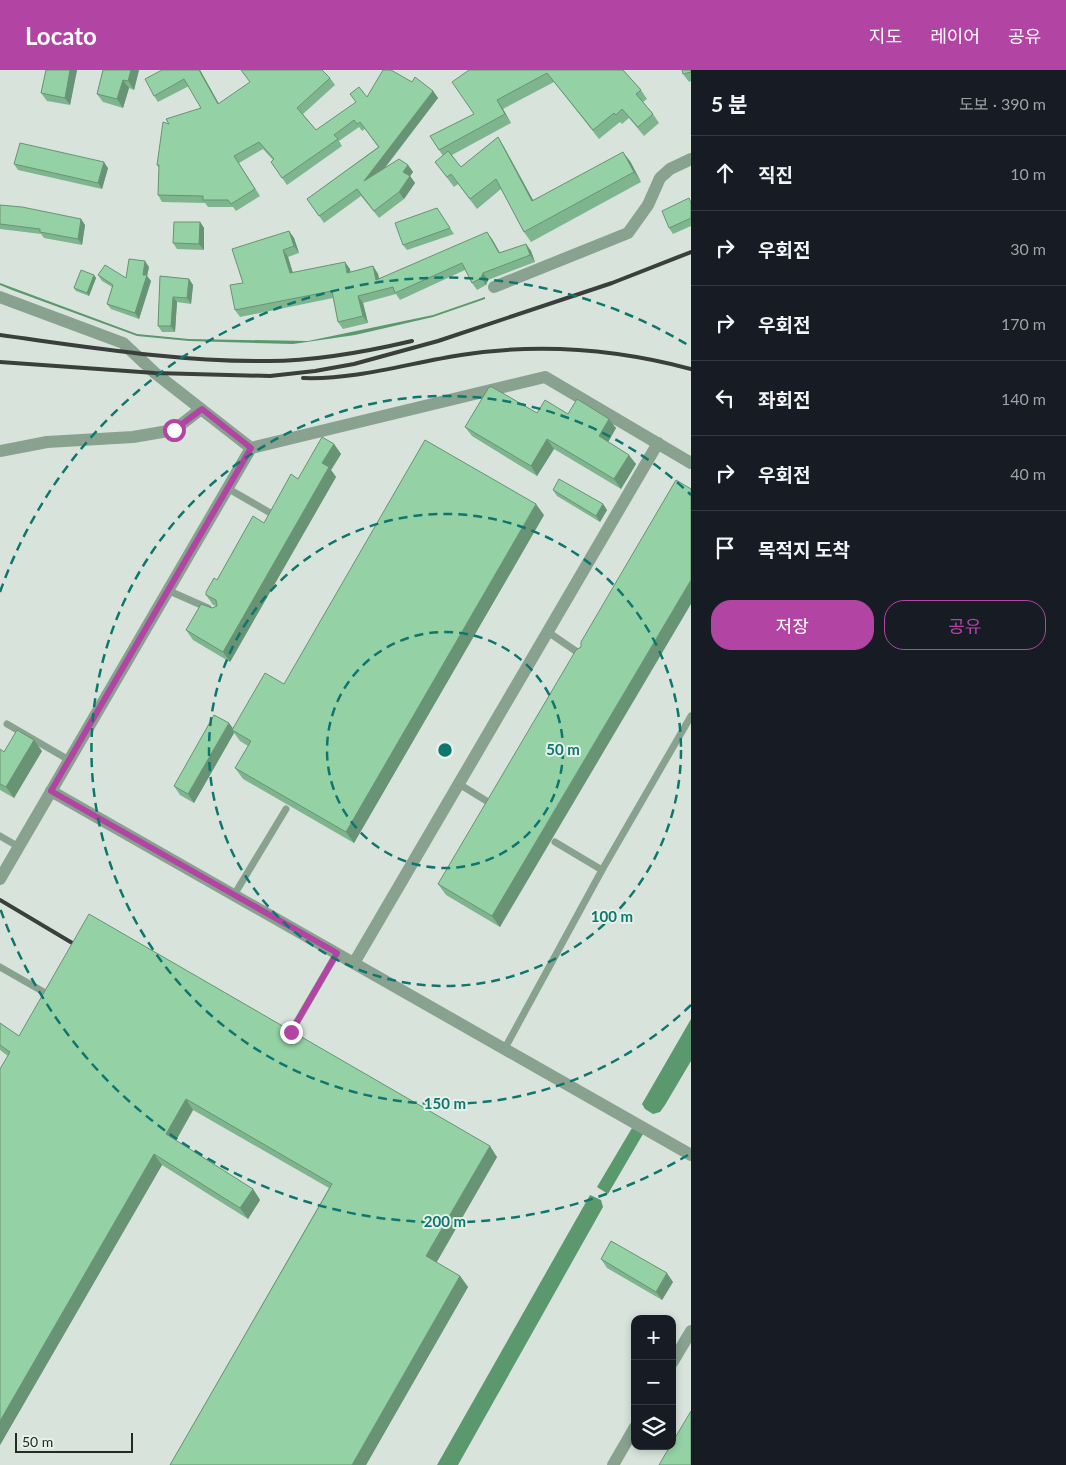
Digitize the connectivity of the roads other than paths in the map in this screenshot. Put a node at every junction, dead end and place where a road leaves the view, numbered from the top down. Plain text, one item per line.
1 (691, 159) edge
2 (494, 286) dead end
3 (0, 297) edge
4 (202, 409) junction
5 (658, 443) junction
6 (251, 448) junction
7 (0, 451) edge
8 (691, 463) edge
9 (227, 488) junction
10 (274, 515) edge
11 (167, 590) junction
12 (219, 613) edge
13 (548, 632) junction
14 (584, 656) edge
15 (691, 716) edge
16 (8, 724) dead end
17 (69, 760) junction
18 (459, 784) junction
19 (51, 791) junction
20 (493, 806) edge
21 (286, 810) edge
22 (0, 836) edge
23 (555, 842) dead end
24 (19, 847) junction
25 (602, 870) junction
26 (0, 880) edge
27 (234, 895) junction
28 (337, 953) junction
29 (354, 963) junction
30 (0, 967) edge
31 (49, 995) edge
32 (291, 1032) edge
33 (505, 1048) junction
34 (691, 1155) edge
35 (691, 1331) edge
36 (674, 1360) edge
37 (631, 1435) edge
38 (613, 1465) edge

1 - 2 street
3 - 4 street
4 - 6 street
4 - 7 street
5 - 6 street
5 - 8 street
5 - 13 street
6 - 9 street
9 - 10 lane
9 - 11 street
11 - 12 lane
11 - 17 street
13 - 14 lane
13 - 18 street
15 - 25 lane
16 - 17 lane
17 - 19 street
18 - 20 lane
18 - 29 street
19 - 24 street
19 - 27 street
21 - 27 lane
22 - 24 lane
23 - 25 lane
24 - 26 street
25 - 33 lane
27 - 28 street
28 - 29 street
28 - 32 lane
29 - 33 street
30 - 31 lane
33 - 34 street
35 - 36 street
37 - 38 street

